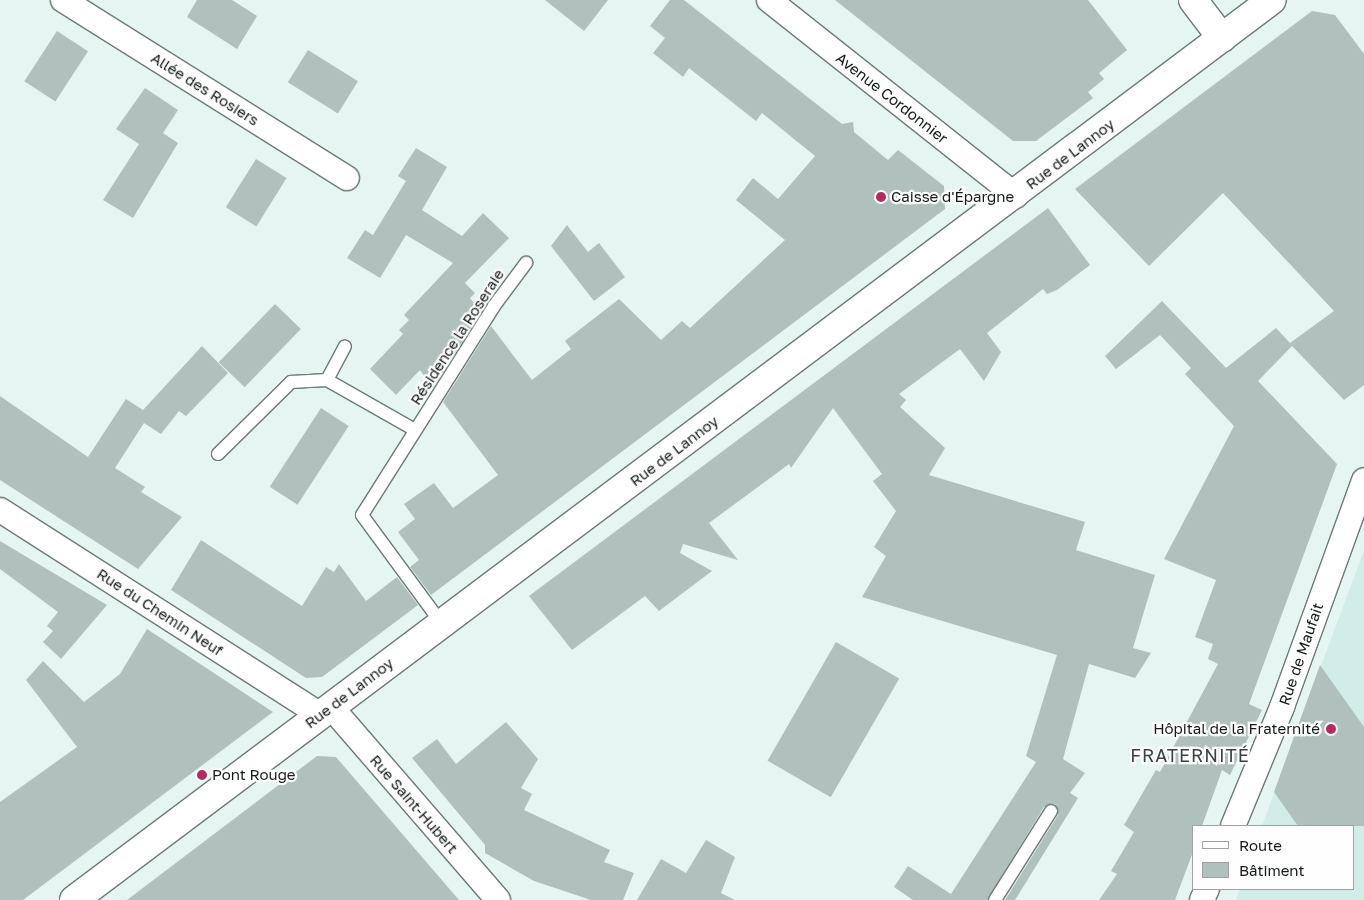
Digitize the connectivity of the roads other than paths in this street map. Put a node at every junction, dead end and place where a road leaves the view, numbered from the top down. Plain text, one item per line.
1 (63, 0) edge
2 (769, 0) edge
3 (1193, 0) edge
4 (1272, 0) edge
5 (1222, 38) junction
6 (347, 178) dead end
7 (1016, 196) junction
8 (526, 263) dead end
9 (345, 346) dead end
10 (327, 380) junction
11 (415, 430) junction
12 (218, 454) dead end
13 (1364, 480) edge
14 (0, 510) edge
15 (442, 624) junction
16 (325, 711) junction
17 (1051, 811) dead end
18 (1233, 825) edge
19 (74, 900) edge
20 (498, 900) edge
21 (995, 900) edge

1 - 6 street, Allée des Rosiers
2 - 7 street, Avenue Cordonnier
3 - 5 main road
4 - 5 main road, Rue de Lannoy
5 - 7 main road, Rue de Lannoy
7 - 15 main road, Rue de Lannoy
8 - 11 lane, Résidence la Roseraie
9 - 10 lane
10 - 11 lane, Résidence la Roseraie
10 - 12 lane
11 - 15 lane, Résidence la Roseraie
13 - 18 street, Rue de Maufait
14 - 16 street, Rue du Chemin Neuf
15 - 16 main road, Rue de Lannoy
16 - 19 main road, Rue de Lannoy
16 - 20 street, Rue Saint-Hubert
17 - 21 lane

